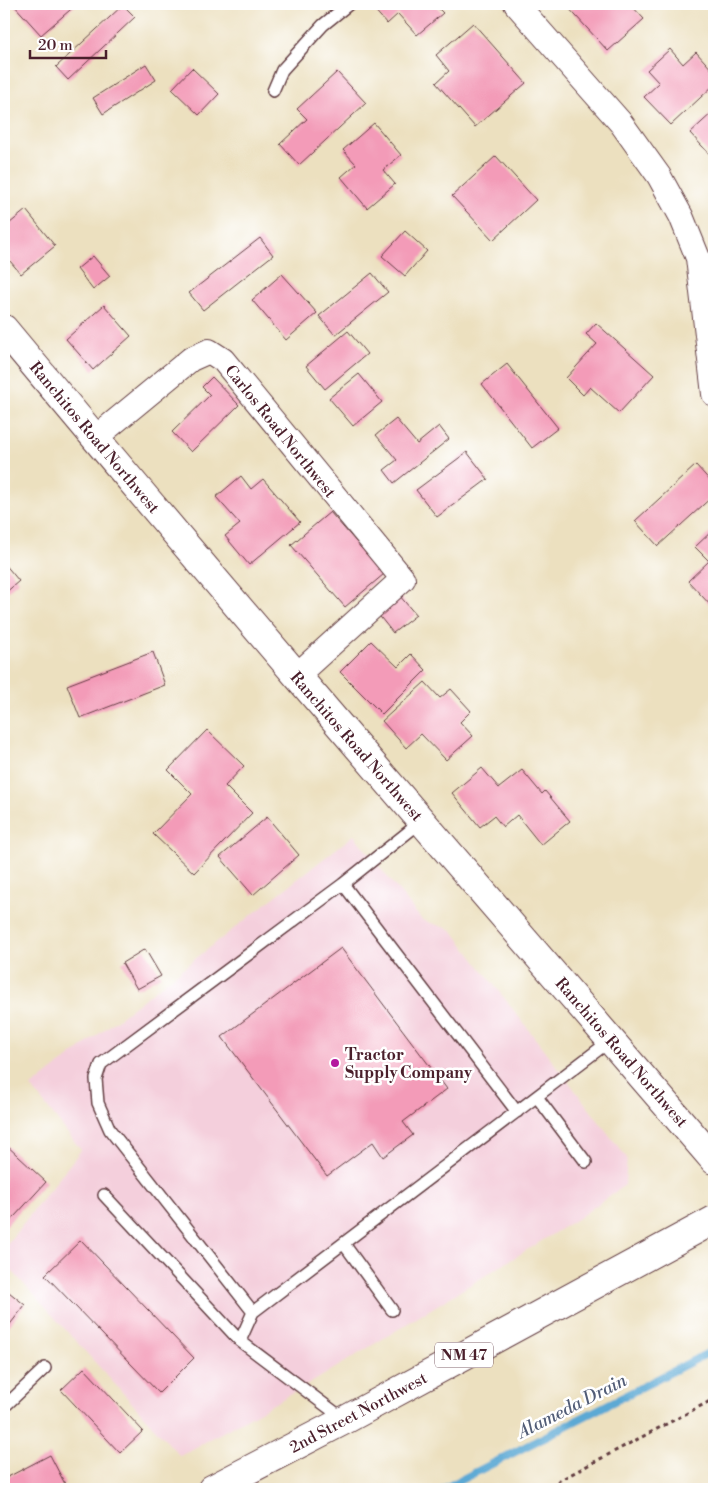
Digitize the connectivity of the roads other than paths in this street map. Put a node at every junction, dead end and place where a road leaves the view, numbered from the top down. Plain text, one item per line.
1 (348, 4) edge
2 (516, 4) edge
3 (273, 91) dead end
4 (4, 329) edge
5 (714, 394) edge
6 (95, 438) junction
7 (296, 676) junction
8 (422, 822) junction
9 (343, 884) junction
10 (611, 1040) junction
11 (537, 1096) junction
12 (517, 1112) junction
13 (714, 1160) edge
14 (586, 1162) dead end
15 (104, 1195) dead end
16 (714, 1220) edge
17 (344, 1244) junction
18 (392, 1310) dead end
19 (254, 1312) junction
20 (240, 1341) junction
21 (45, 1368) dead end
22 (4, 1407) edge
23 (345, 1420) junction
24 (212, 1489) edge

1 - 3 lane
2 - 5 street
4 - 6 street, Ranchitos Road Northwest
6 - 7 street, Ranchitos Road Northwest
6 - 7 street, Carlos Road Northwest
7 - 8 street, Ranchitos Road Northwest
8 - 9 lane
8 - 10 street, Ranchitos Road Northwest
9 - 12 lane
9 - 19 lane
10 - 11 lane
10 - 13 street, Ranchitos Road Northwest
11 - 12 lane
11 - 14 lane
12 - 17 lane
15 - 20 lane
16 - 23 street, 2nd Street Northwest / NM 47
17 - 18 lane
17 - 19 lane
19 - 20 lane
20 - 23 lane
21 - 22 lane
23 - 24 street, 2nd Street Northwest / NM 47

